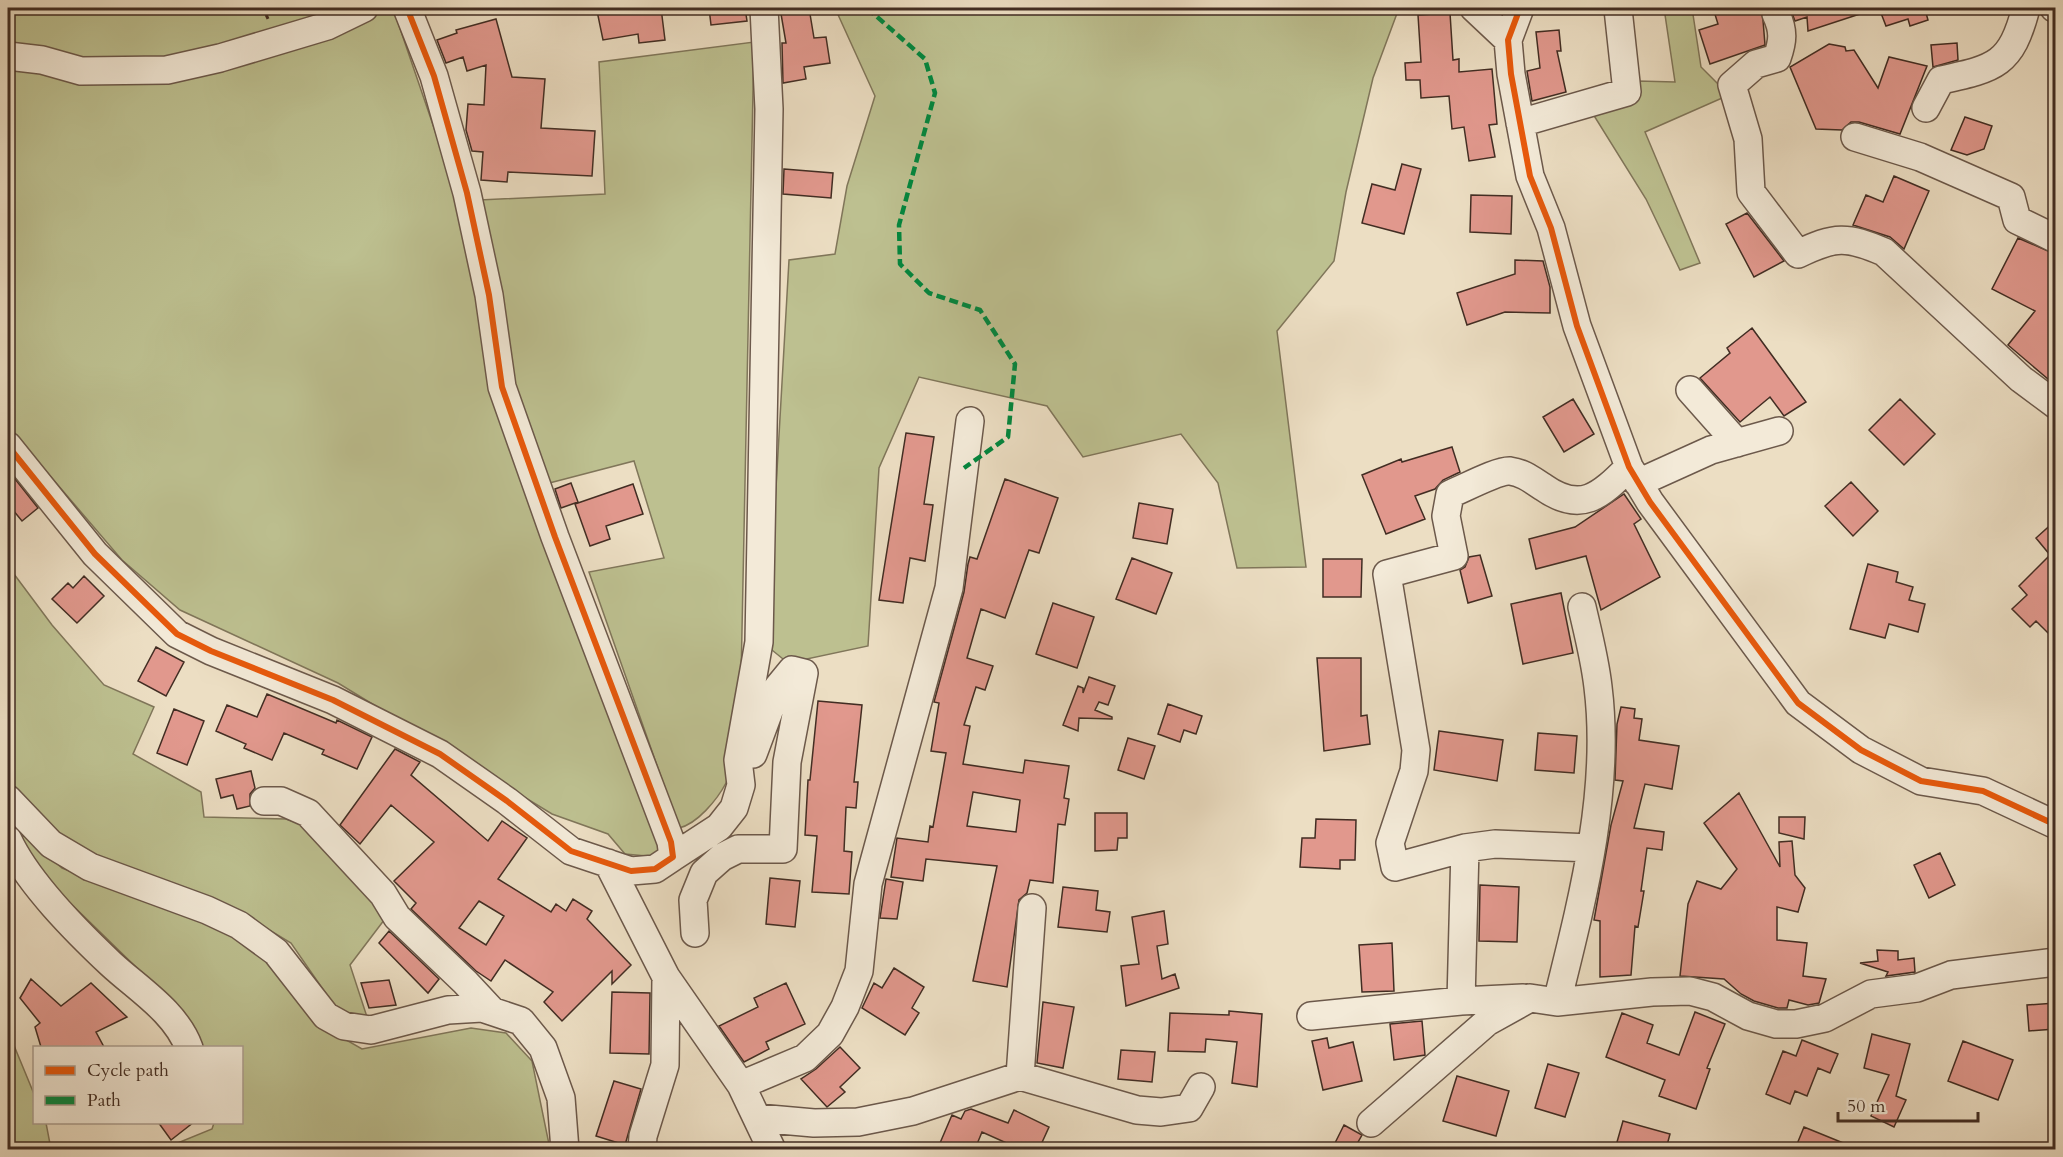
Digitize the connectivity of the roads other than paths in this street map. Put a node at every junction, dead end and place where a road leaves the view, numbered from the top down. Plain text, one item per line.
1 (364, 8) edge
2 (407, 8) edge
3 (764, 8) edge
4 (1473, 8) edge
5 (1520, 8) edge
6 (2026, 8) edge
7 (1618, 9) dead end
8 (1776, 14) dead end
9 (1508, 40) junction
10 (8, 56) edge
11 (1926, 108) dead end
12 (1520, 123) junction
13 (1855, 137) dead end
14 (2055, 239) edge
15 (1690, 390) dead end
16 (2055, 405) edge
17 (970, 422) dead end
18 (1779, 431) dead end
19 (1737, 443) junction
20 (8, 446) edge
21 (1634, 475) junction
22 (1582, 607) dead end
23 (741, 785) junction
24 (8, 799) edge
25 (264, 801) dead end
26 (2055, 825) edge
27 (8, 840) edge
28 (1465, 848) junction
29 (1591, 848) junction
30 (673, 857) junction
31 (609, 863) junction
32 (1032, 908) dead end
33 (695, 933) dead end
34 (2055, 962) edge
35 (666, 978) junction
36 (1530, 998) junction
37 (1461, 1001) junction
38 (1557, 1002) junction
39 (492, 1011) junction
40 (1311, 1016) dead end
41 (189, 1046) edge
42 (1020, 1076) junction
43 (741, 1085) junction
44 (1202, 1087) dead end
45 (758, 1118) junction
46 (1371, 1124) dead end
47 (565, 1149) edge
48 (642, 1149) edge
49 (772, 1149) edge

1 - 10 street
2 - 30 street
3 - 23 street
4 - 9 street
5 - 9 street
6 - 11 street
7 - 12 street
8 - 16 street
9 - 12 street
12 - 21 street
13 - 14 street
15 - 19 street
17 - 43 street
18 - 19 street
19 - 21 street
20 - 31 street
21 - 26 street
21 - 28 street
22 - 29 street
23 - 30 street
23 - 33 street
24 - 39 street
25 - 39 street
27 - 41 street
28 - 29 street
28 - 37 street
29 - 38 street
30 - 31 street
31 - 35 street
32 - 42 street
34 - 38 street
35 - 43 street
35 - 48 street
36 - 37 street
36 - 38 street
36 - 46 street
37 - 40 street
39 - 47 street
42 - 44 street
42 - 45 street
43 - 45 street
45 - 49 street

